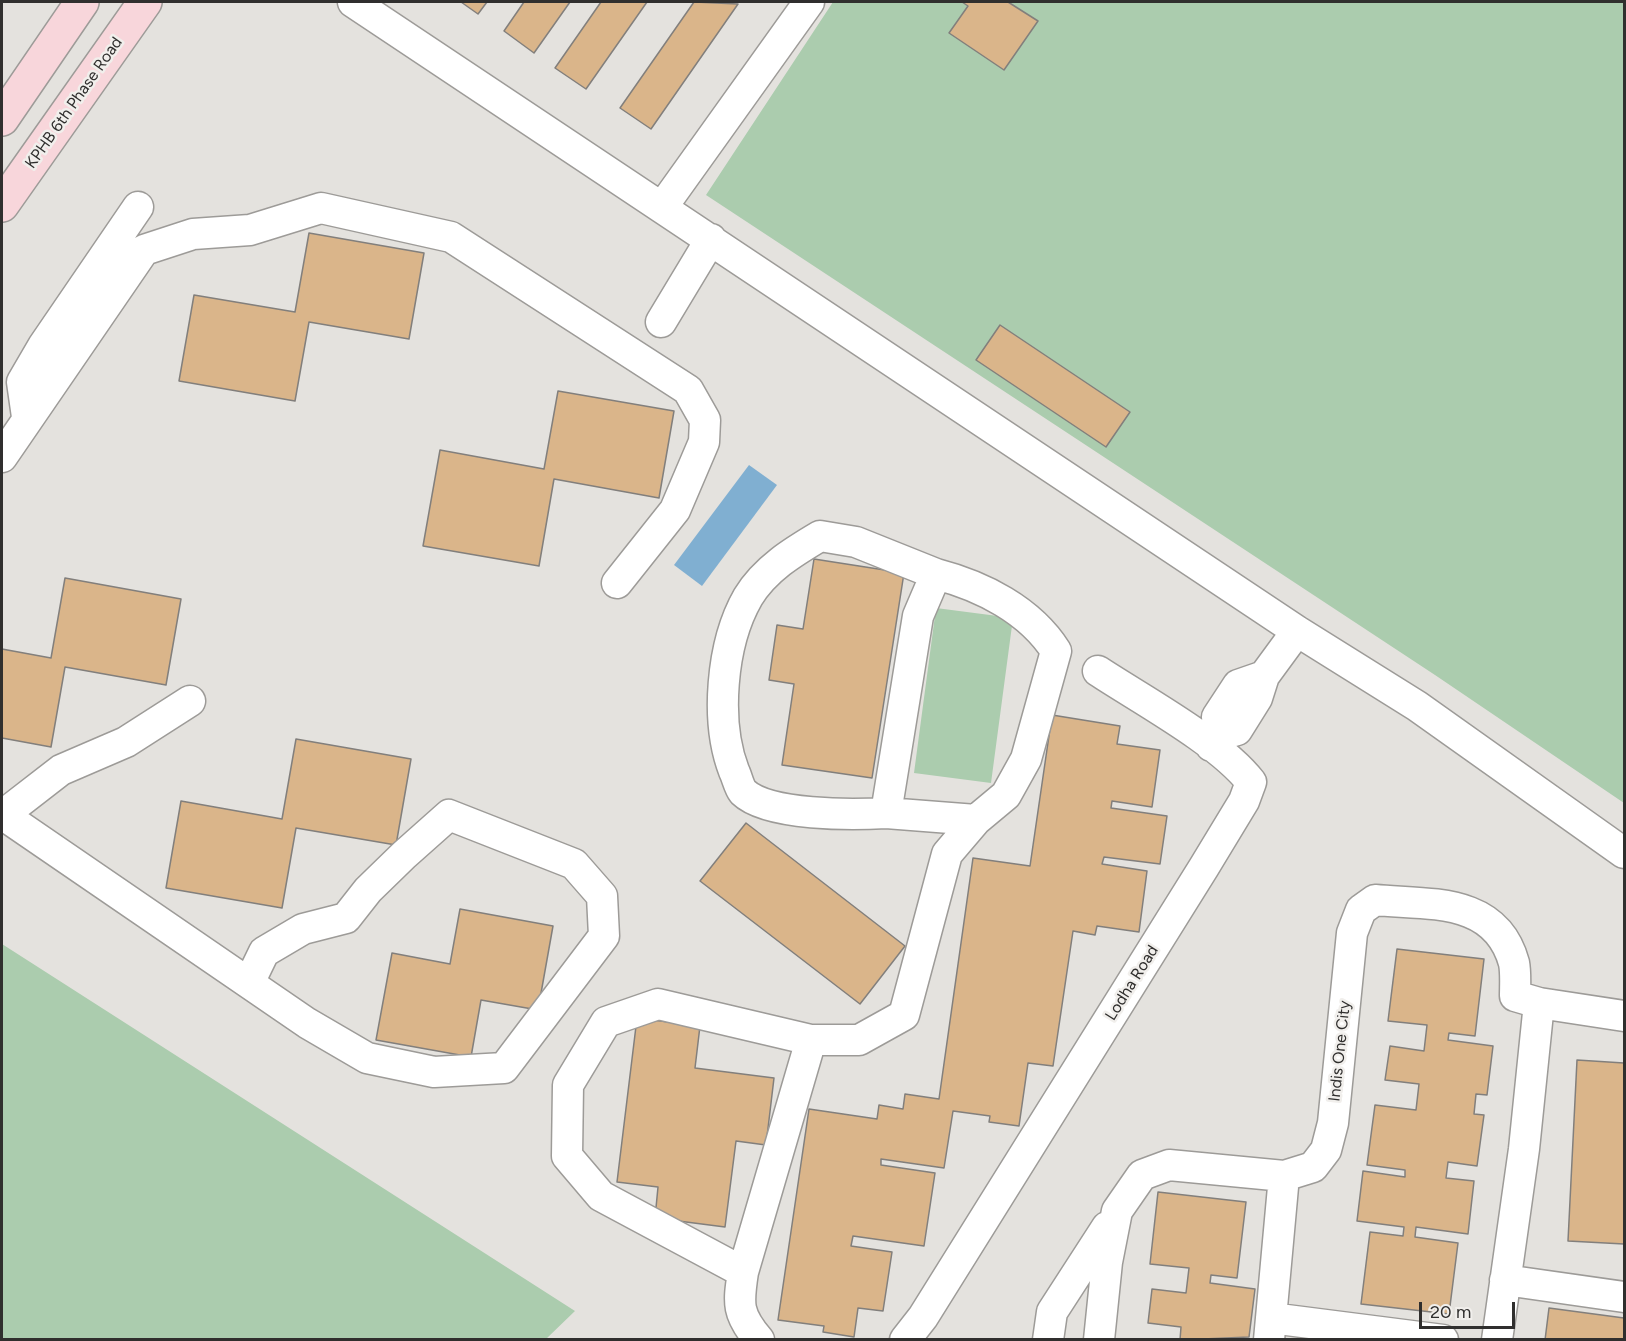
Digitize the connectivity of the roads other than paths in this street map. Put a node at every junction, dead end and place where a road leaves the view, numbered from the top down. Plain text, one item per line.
1 (82, 2) edge
2 (145, 2) edge
3 (353, 2) edge
4 (809, 2) edge
5 (2, 119) edge
6 (2, 205) edge
7 (663, 206) junction
8 (138, 207) dead end
9 (711, 239) junction
10 (661, 322) dead end
11 (27, 417) junction
12 (2, 456) edge
13 (936, 573) junction
14 (617, 583) dead end
15 (1297, 631) junction
16 (1098, 671) dead end
17 (190, 701) dead end
18 (1216, 741) junction
19 (886, 813) junction
20 (2, 814) edge
21 (976, 820) junction
22 (1624, 853) edge
23 (249, 983) junction
24 (1539, 1003) junction
25 (1624, 1016) edge
26 (811, 1040) junction
27 (1284, 1176) junction
28 (1118, 1211) junction
29 (743, 1272) junction
30 (1505, 1280) junction
31 (1624, 1298) edge
32 (1270, 1329) edge
33 (759, 1340) edge
34 (905, 1340) edge
35 (1048, 1340) edge
36 (1099, 1340) edge
37 (1443, 1340) edge
38 (1497, 1340) edge

1 - 5 street
2 - 6 street, KPHB 6th Phase Road
3 - 7 street
4 - 7 street
7 - 9 street
8 - 11 street
9 - 10 street
9 - 15 street
11 - 12 street
11 - 14 street
13 - 19 street
13 - 19 street
13 - 21 street
15 - 18 street
15 - 22 street
16 - 18 street, Lodha Road
17 - 20 street
18 - 34 street, Lodha Road
19 - 21 street
20 - 23 street
21 - 26 street
23 - 23 street
24 - 25 street, Indis One City
24 - 27 street, Indis One City
24 - 30 street
26 - 29 street
26 - 29 street
27 - 28 street, Indis One City
27 - 32 street
28 - 35 street
28 - 36 street, Indis One City
29 - 33 street
30 - 31 street
30 - 38 street
32 - 37 street

